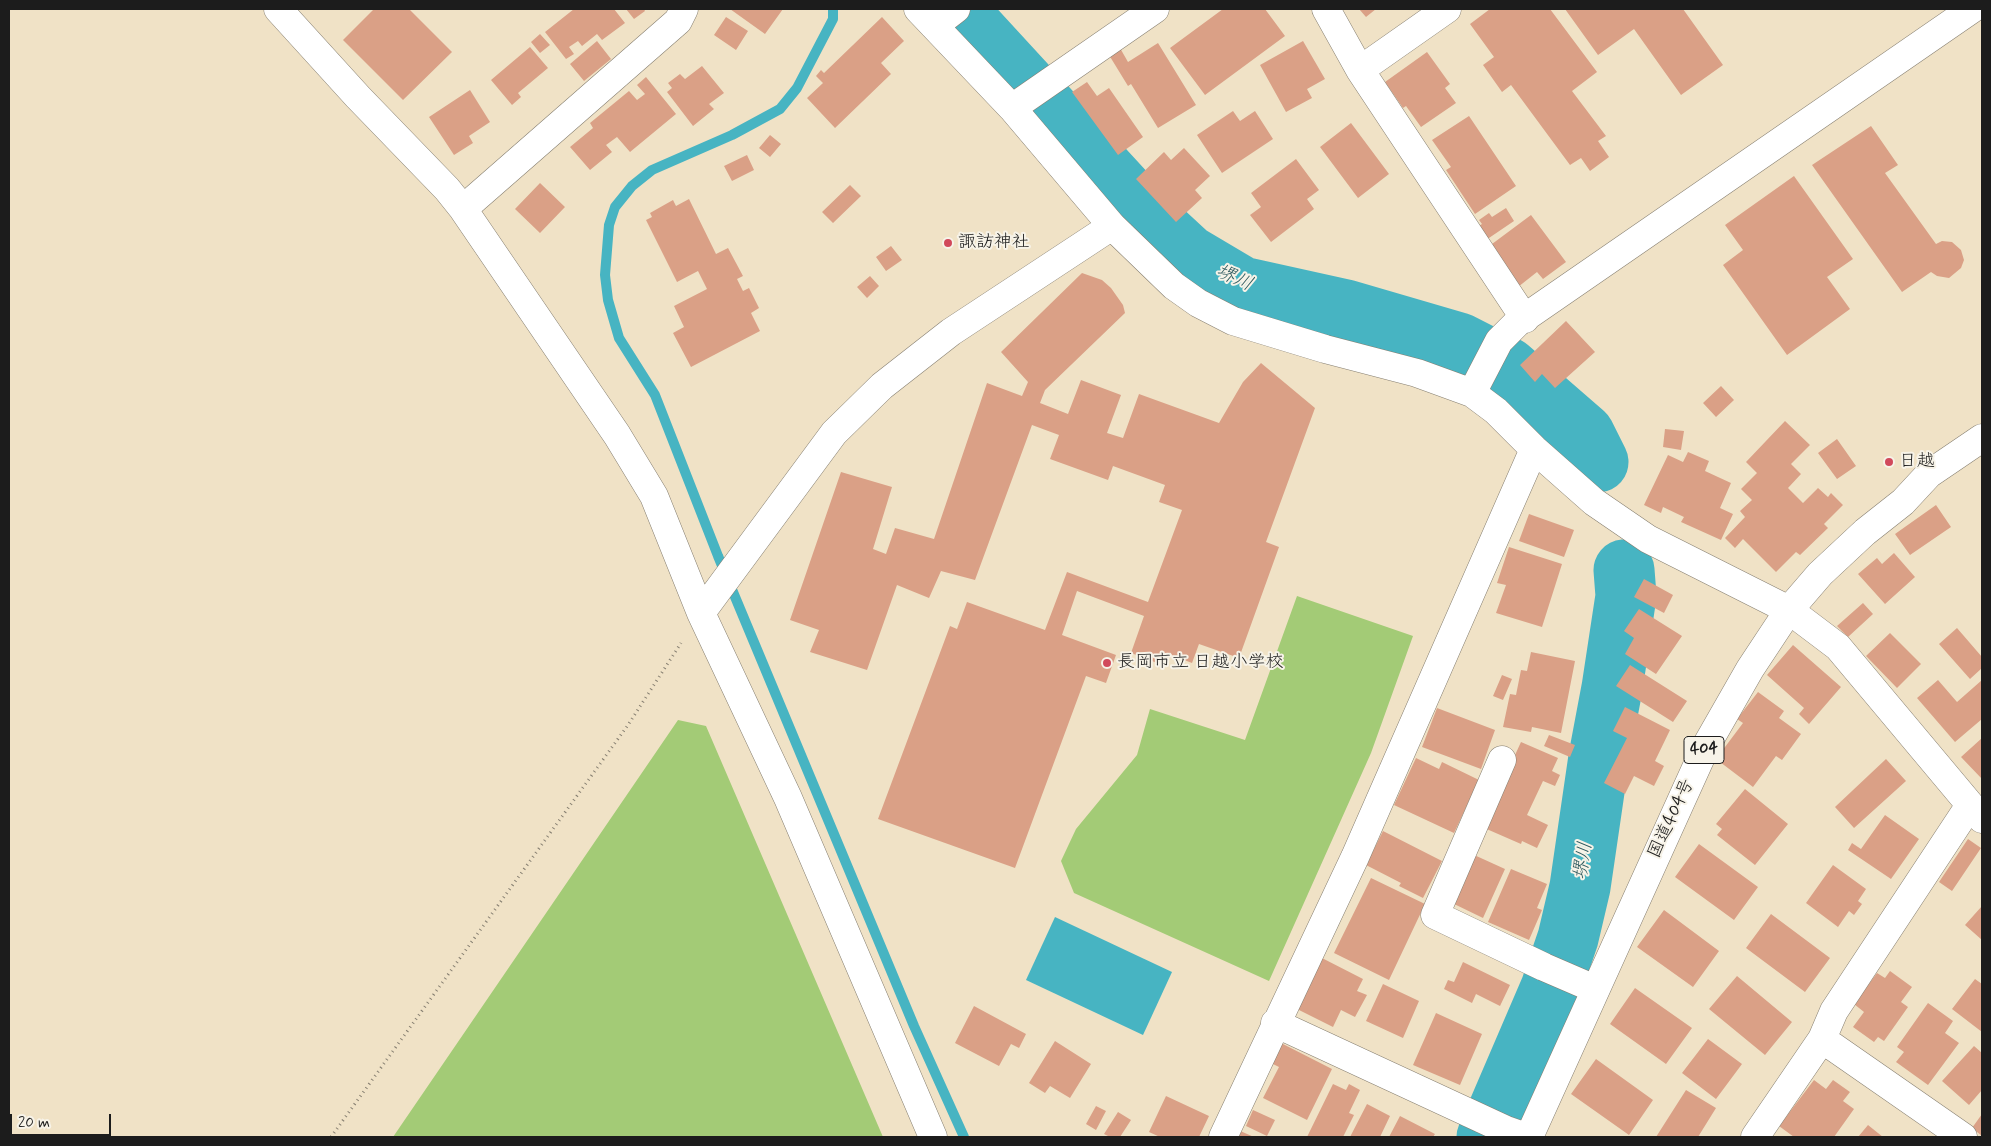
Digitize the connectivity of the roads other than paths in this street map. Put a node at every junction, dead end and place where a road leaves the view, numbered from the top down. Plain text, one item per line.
1 (278, 9) edge
2 (684, 9) edge
3 (956, 9) edge
4 (1155, 9) edge
5 (1326, 9) edge
6 (1447, 9) edge
7 (1972, 9) edge
8 (926, 17) edge
9 (1360, 70) junction
10 (1012, 108) junction
11 (464, 209) junction
12 (1112, 226) junction
13 (1525, 318) junction
14 (1472, 393) junction
15 (1982, 438) edge
16 (1534, 449) junction
17 (1789, 610) junction
18 (701, 613) junction
19 (1502, 760) dead end
20 (1976, 812) edge
21 (1595, 989) junction
22 (1275, 1023) junction
23 (1822, 1039) junction
24 (1511, 1131) edge
25 (933, 1137) edge
26 (1223, 1137) edge
27 (1755, 1137) edge
28 (1963, 1137) edge

1 - 11 main road
2 - 11 main road
3 - 8 main road
4 - 10 main road
5 - 9 main road
6 - 9 main road
7 - 13 main road
8 - 10 main road
9 - 13 main road
10 - 12 main road
11 - 18 main road
12 - 14 main road
12 - 18 main road
13 - 14 main road
14 - 16 main road
15 - 17 main road, 国道404号 / 404
16 - 17 main road
16 - 22 main road
17 - 20 main road
17 - 21 main road, 国道404号 / 404
18 - 25 main road
19 - 21 main road
20 - 23 main road
21 - 24 main road, 国道404号 / 404
22 - 24 main road
22 - 26 main road
23 - 27 main road
23 - 28 main road

